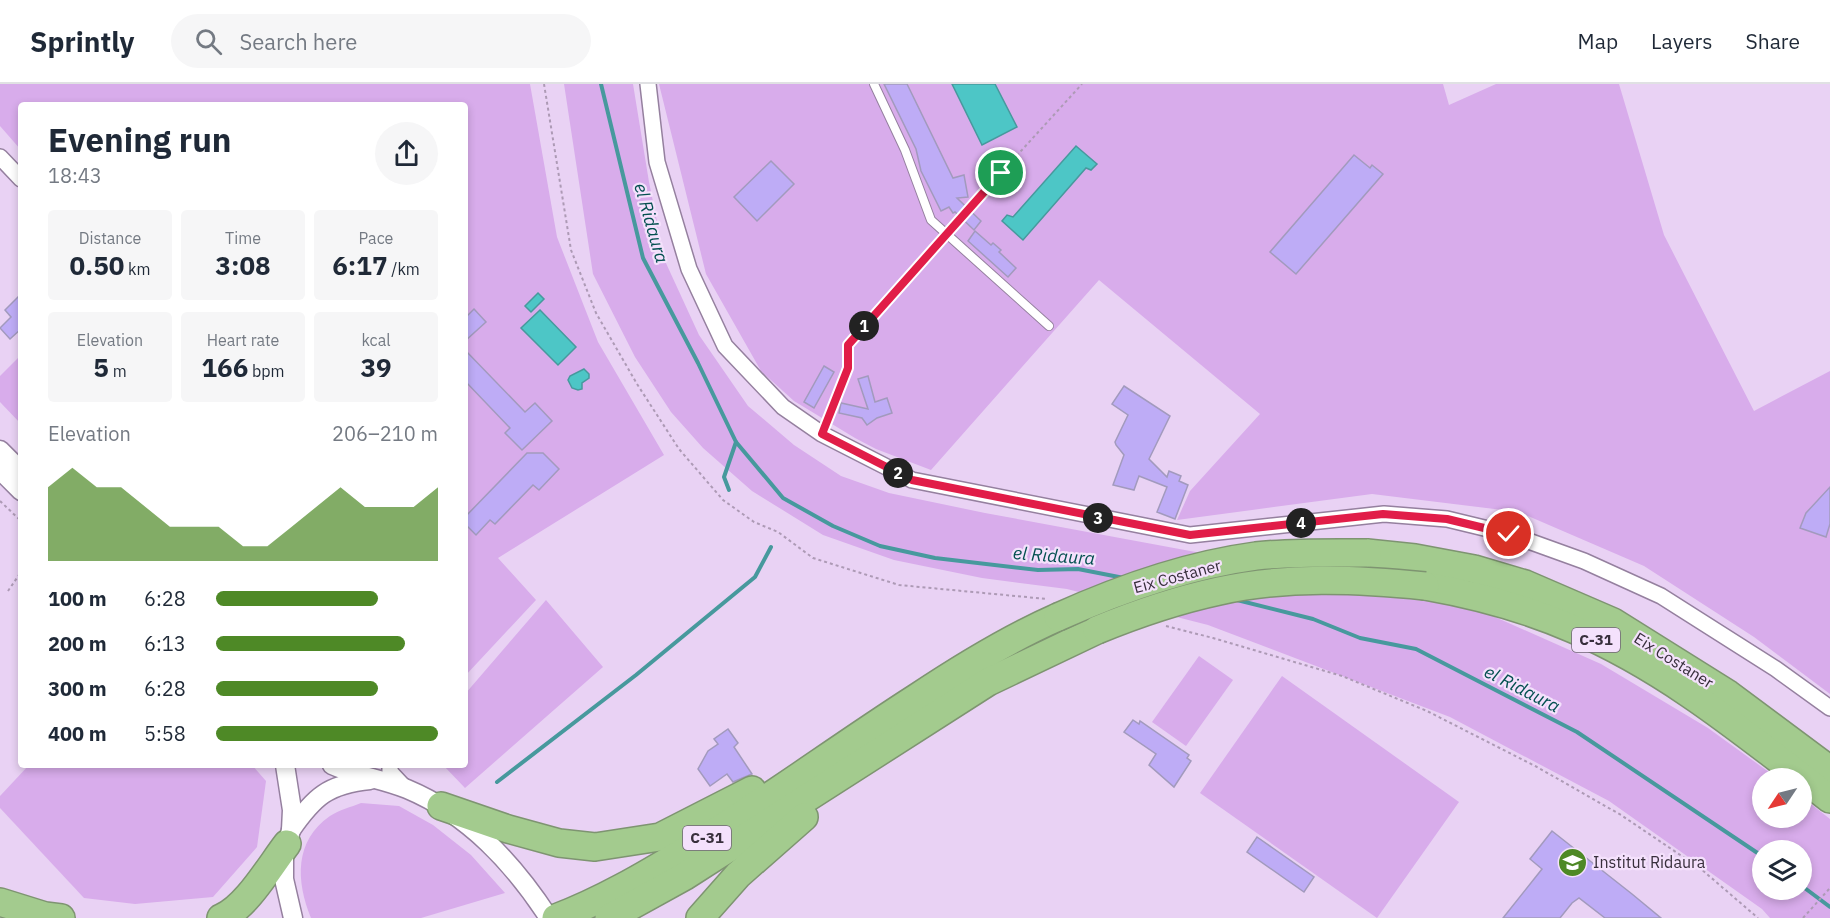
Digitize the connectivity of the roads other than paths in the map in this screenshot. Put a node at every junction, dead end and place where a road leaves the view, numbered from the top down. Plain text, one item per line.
1 (648, 84) edge
2 (874, 84) edge
3 (0, 157) edge
4 (18, 176) edge
5 (1049, 326) dead end
6 (0, 450) edge
7 (18, 468) edge
8 (0, 470) edge
9 (18, 488) edge
10 (1830, 708) edge
11 (849, 741) junction
12 (285, 768) edge
13 (340, 768) edge
14 (390, 768) edge
15 (1830, 770) edge
16 (371, 772) edge
17 (842, 777) junction
18 (405, 788) junction
19 (1830, 799) edge
20 (441, 806) junction
21 (289, 837) junction
22 (0, 902) edge
23 (61, 918) edge
24 (221, 918) edge
25 (293, 918) edge
26 (549, 918) edge
27 (556, 918) edge
28 (609, 918) edge
29 (700, 918) edge

1 - 10 street
2 - 5 lane
3 - 4 street
6 - 7 street
8 - 9 street
11 - 15 highway, Eix Costaner / C-31, bridge
11 - 20 highway
11 - 27 highway, Eix Costaner / C-31
12 - 21 street
13 - 16 street
14 - 18 street
16 - 18 street
16 - 21 street
17 - 19 highway, Eix Costaner / C-31, bridge
17 - 28 highway, Eix Costaner / C-31
17 - 29 highway
18 - 20 street
20 - 26 street
21 - 24 highway
21 - 25 street
22 - 23 highway

